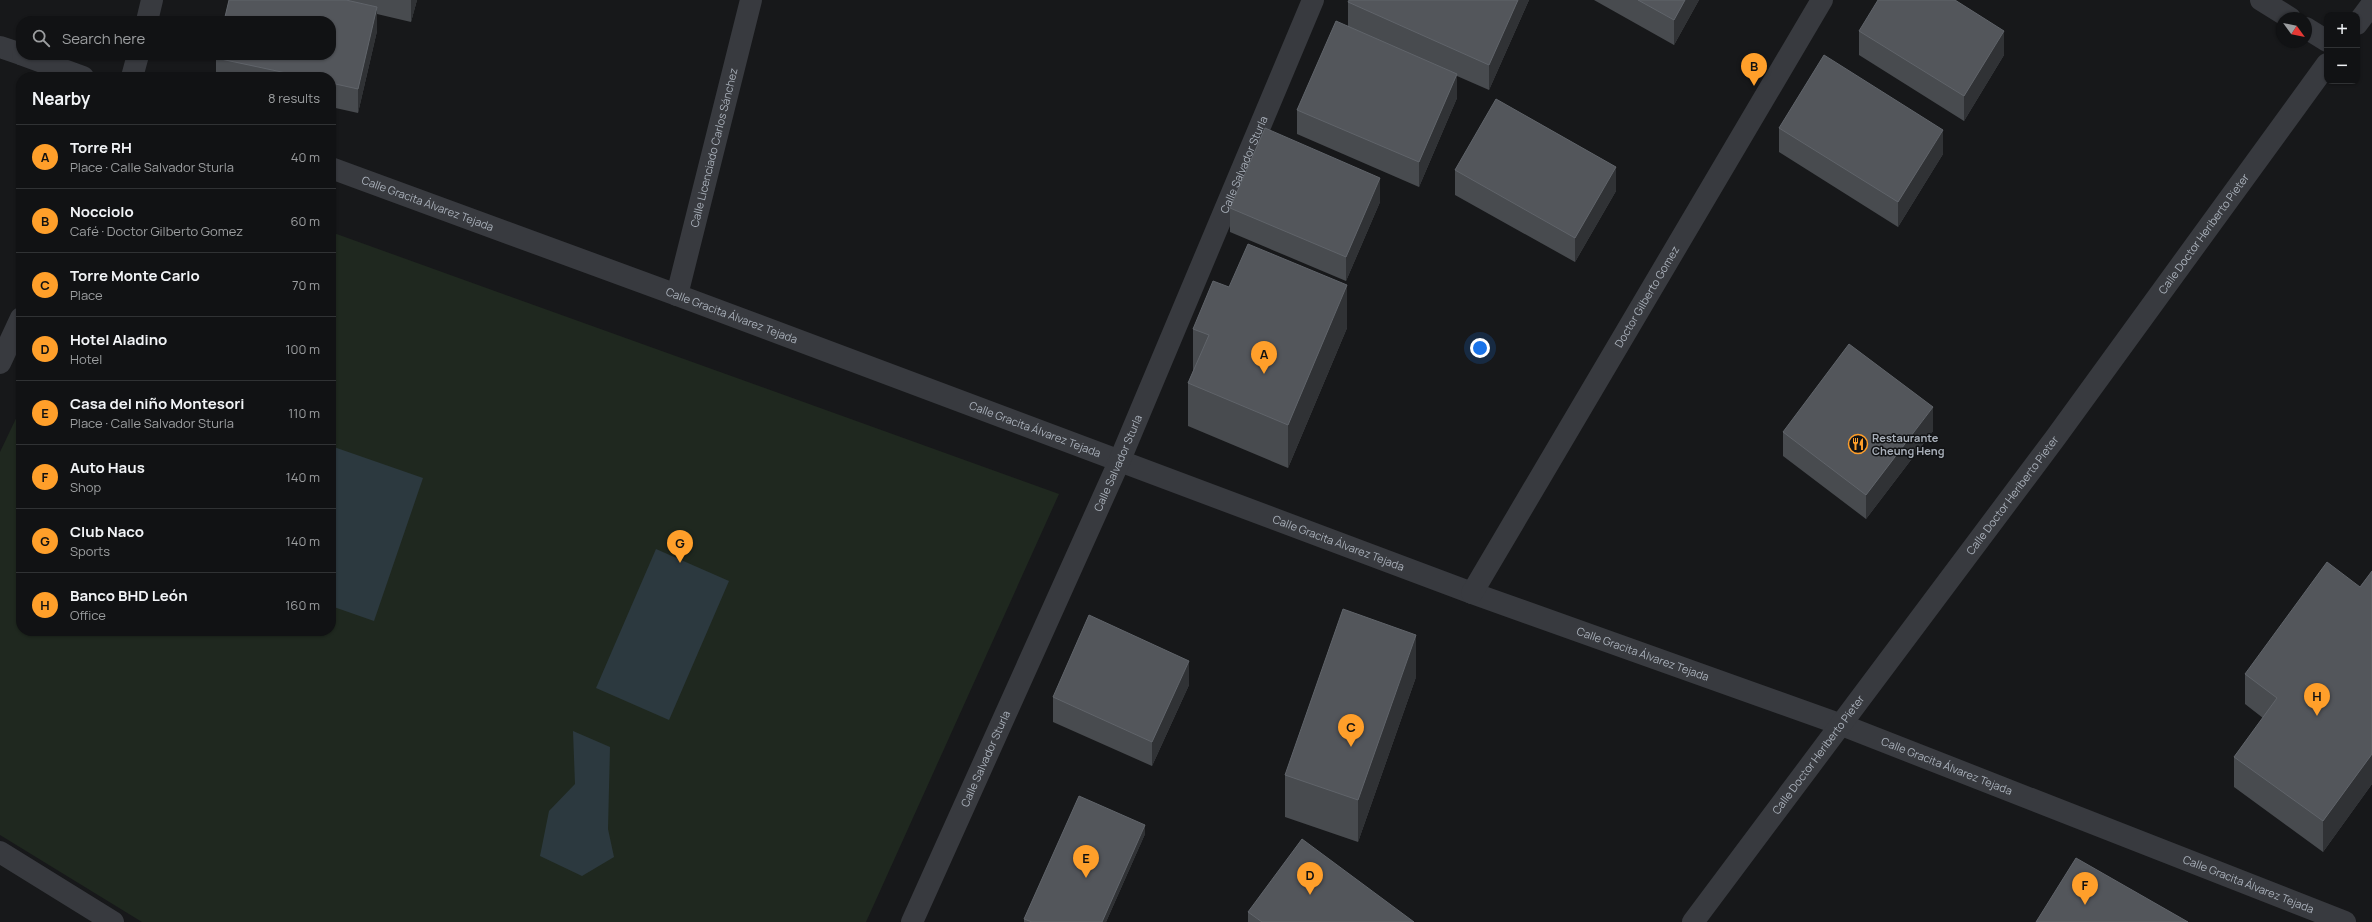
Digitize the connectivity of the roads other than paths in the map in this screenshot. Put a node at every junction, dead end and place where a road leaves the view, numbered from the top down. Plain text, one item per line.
1 (152, 0) edge
2 (751, 0) edge
3 (1314, 0) edge
4 (1822, 0) edge
5 (2261, 0) edge
6 (2372, 4) edge
7 (2280, 12) edge
8 (148, 16) edge
9 (2360, 20) edge
10 (2312, 32) edge
11 (2324, 39) edge
12 (0, 46) edge
13 (16, 53) edge
14 (36, 60) edge
15 (137, 60) edge
16 (2324, 68) edge
17 (69, 72) edge
18 (133, 72) edge
19 (336, 170) edge
20 (677, 295) junction
21 (16, 329) edge
22 (0, 363) edge
23 (1119, 462) junction
24 (1472, 593) junction
25 (1842, 725) junction
26 (0, 852) edge
27 (113, 922) edge
28 (912, 922) edge
29 (1694, 922) edge
30 (2345, 922) edge

1 - 8 street
2 - 20 street, Calle Licenciado Carlos Sánchez
3 - 23 street, Calle Salvador Sturla
4 - 24 street, Doctor Gilberto Gomez
5 - 7 street
6 - 9 street
10 - 11 street
12 - 13 street
14 - 17 street
15 - 18 street
16 - 25 street, Calle Doctor Heriberto Pieter
19 - 20 street, Calle Gracita Álvarez Tejada
20 - 23 street, Calle Gracita Álvarez Tejada
21 - 22 street
23 - 24 street, Calle Gracita Álvarez Tejada
23 - 28 street, Calle Salvador Sturla
24 - 25 street, Calle Gracita Álvarez Tejada
25 - 29 street, Calle Doctor Heriberto Pieter
25 - 30 street, Calle Gracita Álvarez Tejada
26 - 27 street

